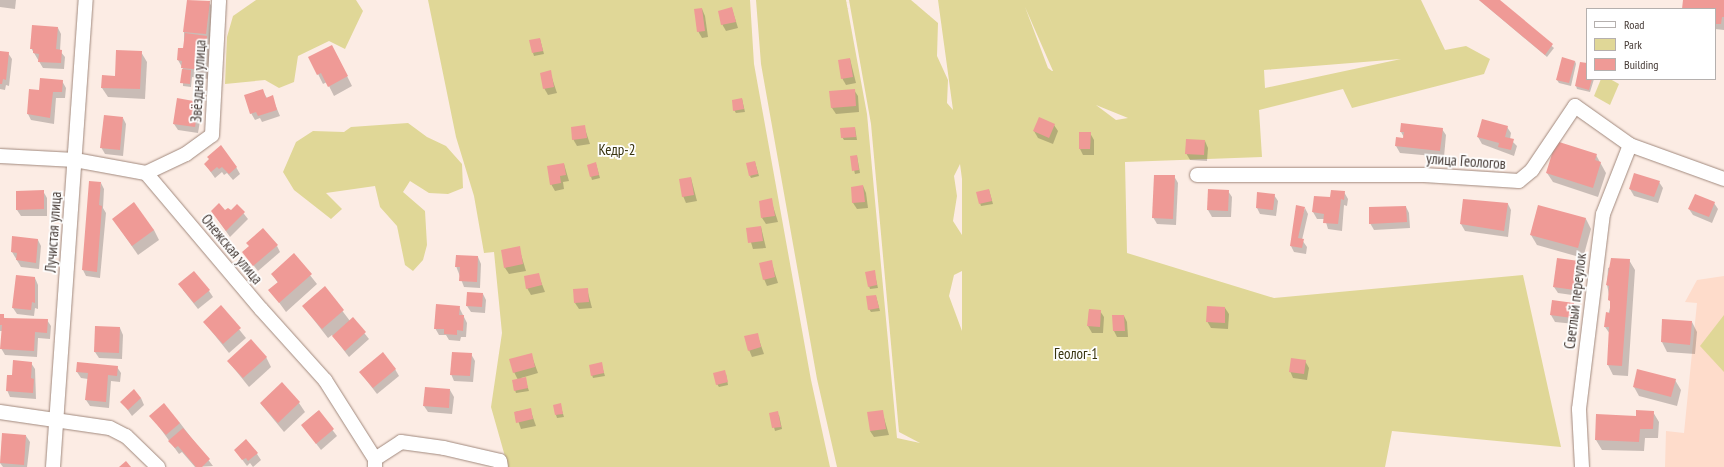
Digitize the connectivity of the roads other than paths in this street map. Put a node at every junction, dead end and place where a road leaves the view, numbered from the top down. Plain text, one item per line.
1 (86, 0) edge
2 (219, 0) edge
3 (1630, 144) junction
4 (0, 156) edge
5 (75, 160) junction
6 (146, 173) junction
7 (1197, 175) dead end
8 (1724, 179) edge
9 (0, 412) edge
10 (56, 420) junction
11 (375, 463) edge
12 (53, 467) edge
13 (158, 467) edge
14 (501, 467) edge
15 (1582, 467) edge

1 - 5 street, Лучистая улица
2 - 6 street, Звёздная улица
3 - 7 street, улица Геологов
3 - 8 street, улица Геологов
3 - 15 street, Светлый переулок
4 - 5 street
5 - 6 street
5 - 10 street, Лучистая улица
6 - 11 street, Онежская улица
9 - 10 street
10 - 12 street, Лучистая улица
10 - 13 street
11 - 14 street

